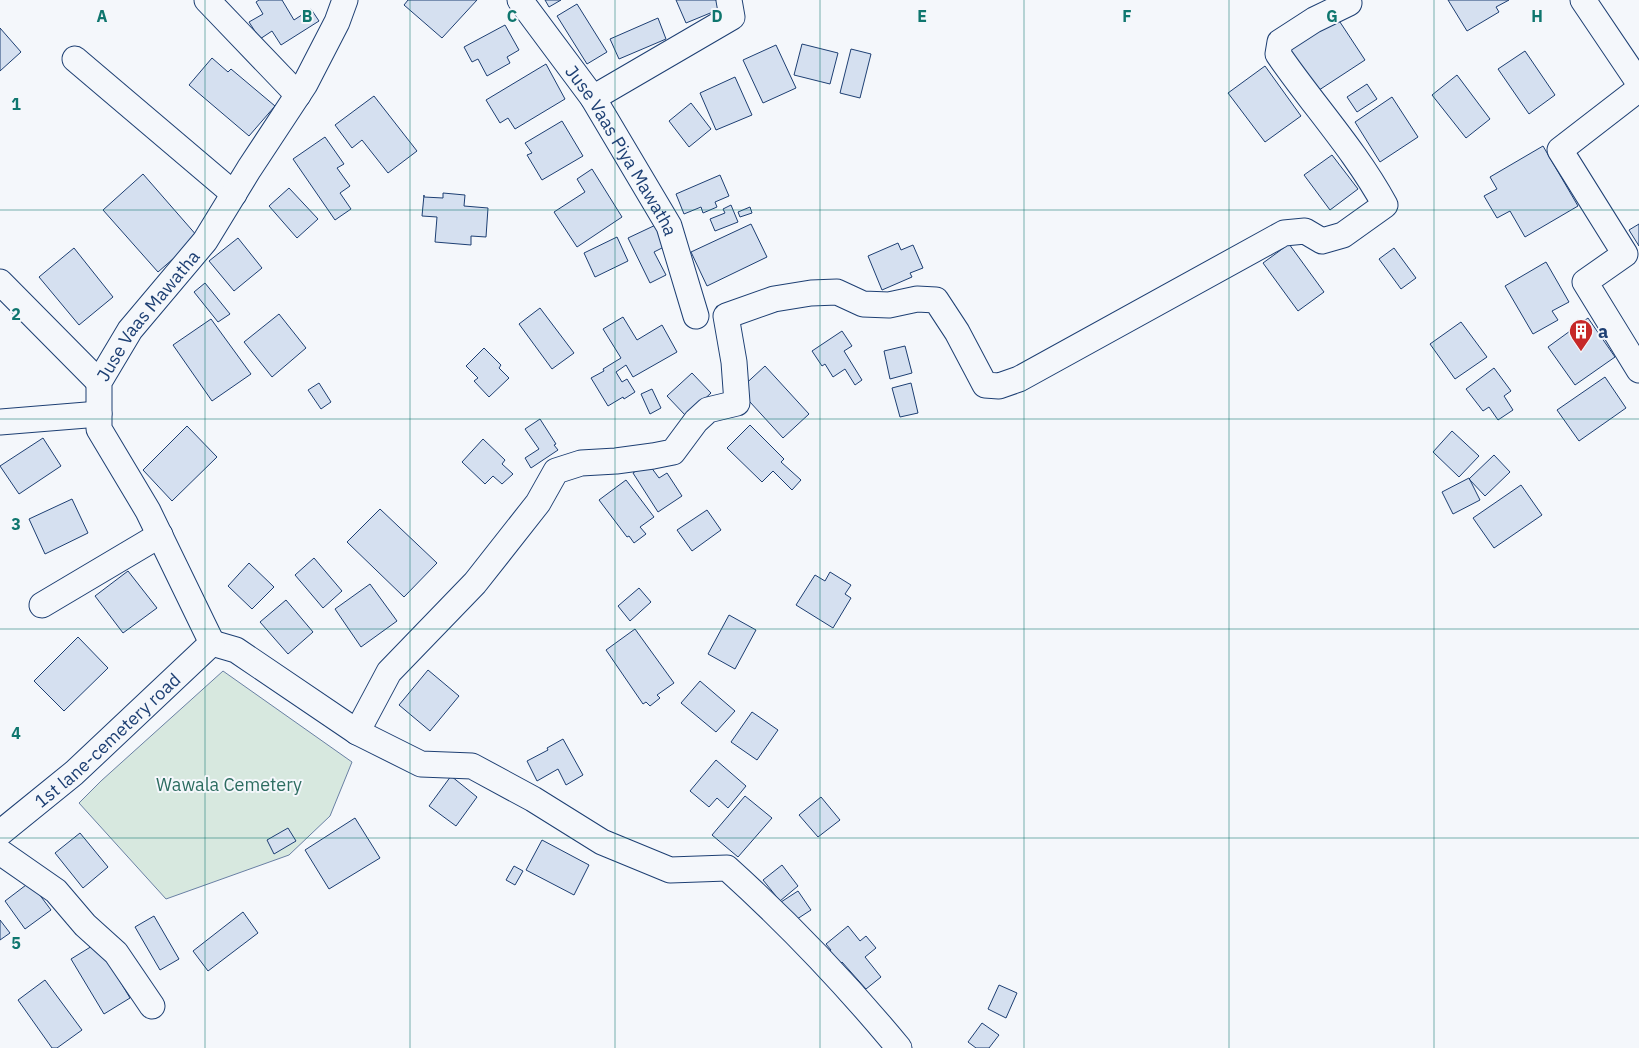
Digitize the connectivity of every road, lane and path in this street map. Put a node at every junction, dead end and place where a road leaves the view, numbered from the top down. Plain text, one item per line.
1 (207, 0) edge
2 (345, 0) edge
3 (520, 0) edge
4 (729, 0) edge
5 (1583, 0) edge
6 (1349, 3) dead end
7 (74, 59) dead end
8 (1639, 83) edge
9 (1639, 90) edge
10 (298, 95) junction
11 (593, 98) junction
12 (234, 194) junction
13 (0, 282) edge
14 (696, 316) dead end
15 (1639, 370) edge
16 (98, 382) junction
17 (99, 414) junction
18 (0, 422) edge
19 (160, 535) junction
20 (42, 604) dead end
21 (212, 643) junction
22 (357, 732) junction
23 (0, 833) edge
24 (0, 852) edge
25 (152, 1006) dead end
26 (899, 1048) edge

1 - 10 street
2 - 10 street, Juse Vaas Mawatha
3 - 11 street, Juse Vaas Piya Mawatha
4 - 11 street
5 - 8 street
6 - 22 street
7 - 12 street
9 - 15 street
10 - 12 street, Juse Vaas Mawatha
11 - 14 street, Juse Vaas Piya Mawatha
12 - 16 street, Juse Vaas Mawatha
13 - 16 street
16 - 17 street, Juse Vaas Mawatha
17 - 18 street
17 - 19 street, Juse Vaas Mawatha
19 - 20 street
19 - 21 street, Juse Vaas Mawatha
21 - 22 street
21 - 23 street, 1st lane-cemetery road
22 - 26 street
24 - 25 street

